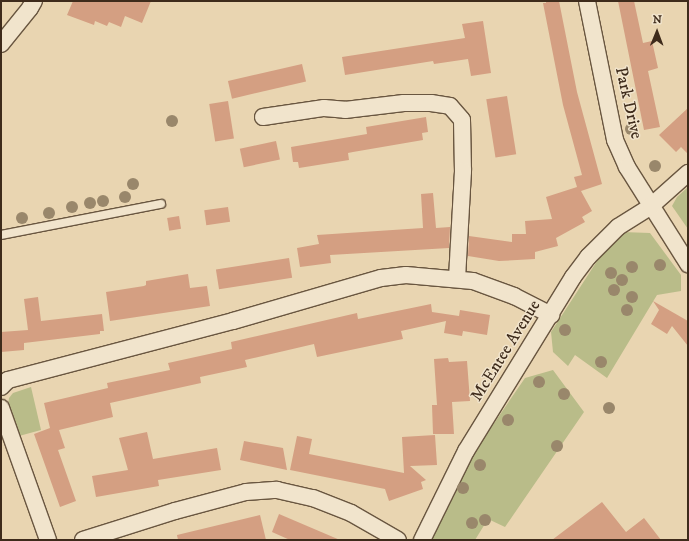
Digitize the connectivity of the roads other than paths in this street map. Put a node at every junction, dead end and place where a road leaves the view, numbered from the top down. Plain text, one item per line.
1 (34, 1) edge
2 (587, 1) edge
3 (1, 44) edge
4 (263, 117) dead end
5 (688, 173) edge
6 (161, 204) dead end
7 (651, 206) junction
8 (1, 235) edge
9 (688, 263) edge
10 (465, 280) junction
11 (551, 315) junction
12 (1, 387) edge
13 (1, 408) edge
14 (48, 540) edge
15 (82, 540) edge
16 (398, 540) edge
17 (422, 540) edge

1 - 3 street
2 - 7 street, Park Drive
4 - 10 street
5 - 7 street, McEntee Avenue
6 - 8 lane
7 - 9 street, Park Drive
7 - 11 street, McEntee Avenue
10 - 11 street
10 - 12 street
11 - 17 street, McEntee Avenue
13 - 14 street
15 - 16 street

